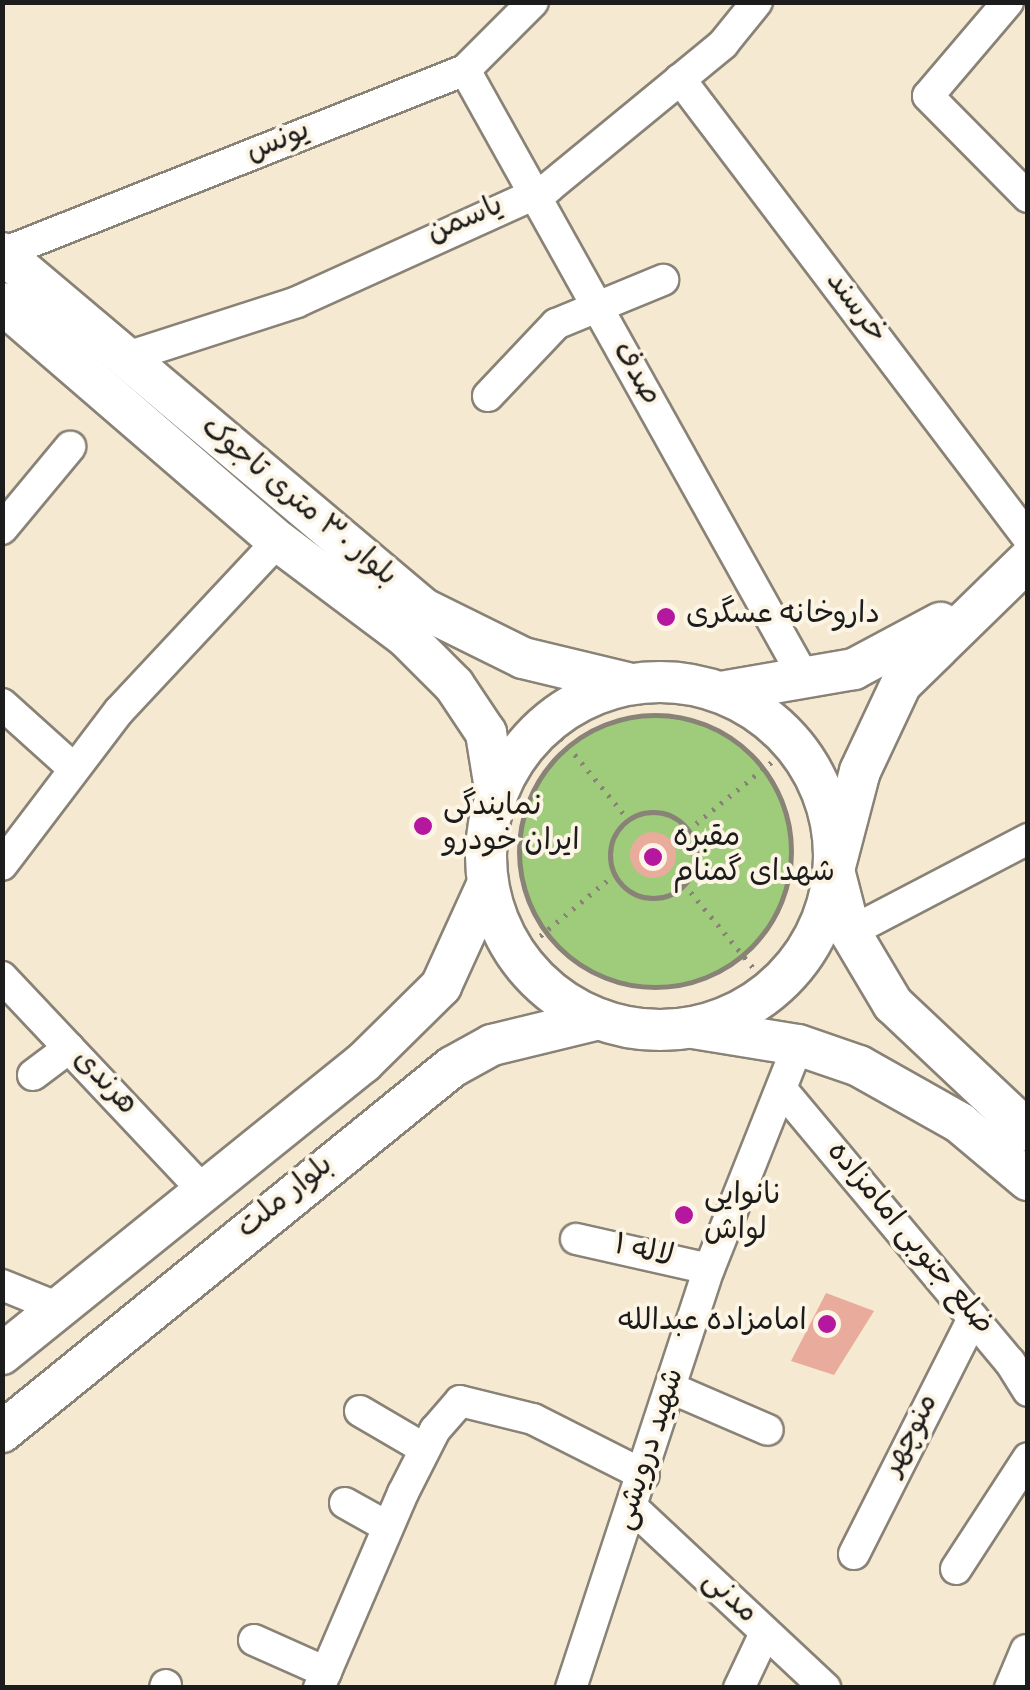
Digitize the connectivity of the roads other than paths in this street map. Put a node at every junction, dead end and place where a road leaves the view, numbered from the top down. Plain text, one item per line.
1 (533, 2) edge
2 (758, 2) edge
3 (1008, 2) edge
4 (465, 70) junction
5 (680, 79) junction
6 (532, 194) junction
7 (1028, 197) edge
8 (3, 253) edge
9 (663, 280) dead end
10 (2, 303) edge
11 (594, 304) junction
12 (124, 358) junction
13 (488, 396) dead end
14 (70, 448) dead end
15 (2, 529) edge
16 (1028, 538) edge
17 (278, 541) junction
18 (1028, 560) edge
19 (986, 594) junction
20 (806, 679) junction
21 (631, 684) junction
22 (721, 692) junction
23 (2, 704) edge
24 (73, 768) junction
25 (496, 795) junction
26 (1028, 839) edge
27 (2, 866) edge
28 (834, 870) junction
29 (487, 885) junction
30 (850, 932) junction
31 (2, 977) edge
32 (599, 1019) junction
33 (689, 1027) junction
34 (798, 1045) junction
35 (68, 1048) junction
36 (33, 1075) dead end
37 (784, 1092) junction
38 (1028, 1131) edge
39 (1028, 1180) edge
40 (204, 1192) junction
41 (576, 1239) dead end
42 (709, 1269) junction
43 (2, 1285) edge
44 (59, 1308) junction
45 (973, 1318) junction
46 (2, 1354) edge
47 (673, 1389) junction
48 (1028, 1391) edge
49 (360, 1410) dead end
50 (768, 1430) dead end
51 (2, 1432) edge
52 (425, 1449) junction
53 (1028, 1458) edge
54 (644, 1475) junction
55 (345, 1503) dead end
56 (634, 1509) junction
57 (388, 1526) junction
58 (854, 1554) dead end
59 (956, 1570) dead end
60 (766, 1634) junction
61 (254, 1640) dead end
62 (1026, 1650) edge
63 (323, 1680) edge
64 (576, 1686) edge
65 (739, 1688) edge
66 (825, 1688) edge
67 (1010, 1688) edge

1 - 4 street, یونس
2 - 5 street, یاسمن
3 - 7 street
4 - 6 street, صدف
4 - 8 street, یونس
5 - 6 street, یاسمن
5 - 16 street, خرسند
6 - 11 street, صدف
6 - 12 street, یاسمن
8 - 12 main road, بلوار ۳۰ متری تاجوک
9 - 11 street
10 - 17 main road, بلوار ۳۰ متری تاجوک
11 - 13 street
11 - 20 street, صدف
12 - 21 main road, بلوار ۳۰ متری تاجوک
14 - 15 street
17 - 24 street
17 - 25 main road, بلوار ۳۰ متری تاجوک
18 - 19 main road
19 - 20 main road
19 - 28 main road
20 - 22 main road
21 - 22 main road
21 - 25 main road
22 - 28 main road
23 - 24 street
24 - 27 street
25 - 29 main road
26 - 30 street
28 - 30 main road
28 - 33 main road
29 - 32 main road
29 - 40 main road, بلوار ملت
30 - 38 main road
31 - 35 street, هرندی
32 - 33 main road
32 - 51 main road, بلوار ملت
33 - 34 main road
34 - 37 street, شهید درویشی
34 - 39 main road
35 - 36 street
35 - 40 street, هرندی
37 - 42 street, شهید درویشی
37 - 45 street, ضلع جنوبی امامزاده
40 - 44 main road, بلوار ملت
41 - 42 street, لاله ۱
42 - 47 street, شهید درویشی
43 - 44 street
44 - 46 main road, بلوار ملت
45 - 48 street, ضلع جنوبی امامزاده
45 - 58 street, منوچهر
47 - 50 street
47 - 54 street, شهید درویشی
49 - 52 street
52 - 54 street
52 - 57 street
53 - 59 street
54 - 56 street, شهید درویشی
55 - 57 street
56 - 60 street, مدنی
56 - 64 street, شهید درویشی
57 - 63 street
60 - 65 street
60 - 66 street, مدنی
61 - 63 street
62 - 67 street

